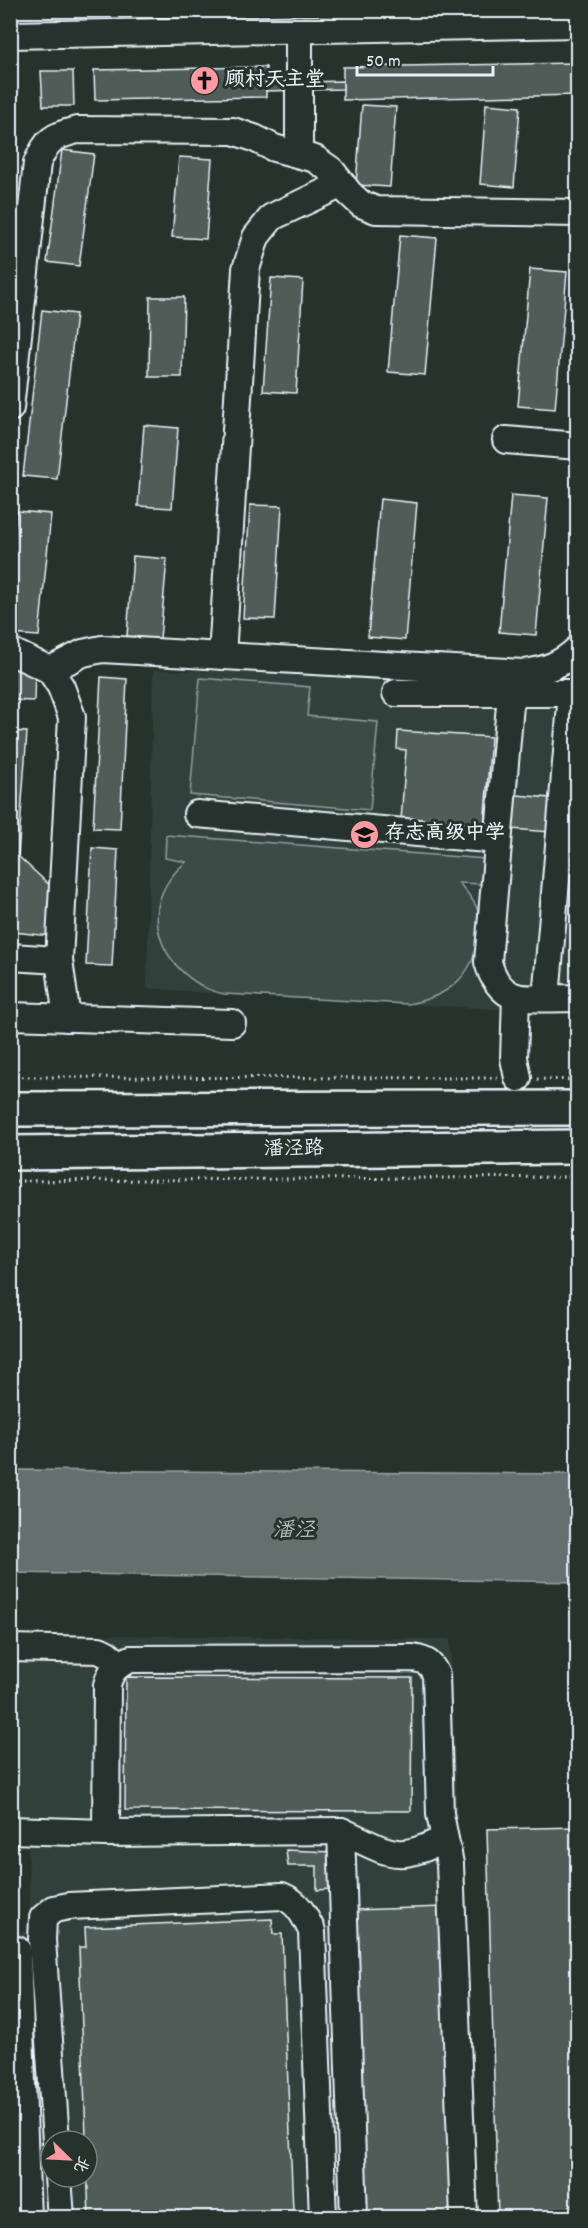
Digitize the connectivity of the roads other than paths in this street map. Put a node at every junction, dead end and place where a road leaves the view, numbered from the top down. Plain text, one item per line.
1 (578, 24) edge
2 (298, 29) junction
3 (10, 35) edge
4 (299, 154) junction
5 (342, 184) junction
6 (578, 213) edge
7 (10, 408) edge
8 (506, 440) dead end
9 (578, 446) edge
10 (578, 649) edge
11 (10, 651) edge
12 (222, 656) junction
13 (50, 670) junction
14 (396, 693) dead end
15 (511, 693) junction
16 (575, 693) edge
17 (197, 814) dead end
18 (498, 840) junction
19 (10, 957) edge
20 (60, 960) junction
21 (516, 997) junction
22 (546, 998) junction
23 (578, 998) edge
24 (10, 1016) edge
25 (67, 1018) junction
26 (232, 1023) dead end
27 (518, 1078) road end
28 (578, 1108) edge
29 (10, 1109) edge
30 (578, 1147) edge
31 (10, 1153) edge
32 (10, 1648) edge
33 (118, 1664) junction
34 (10, 1830) edge
35 (341, 1832) junction
36 (106, 1833) junction
37 (444, 1839) junction
38 (10, 1950) edge
39 (55, 2129) edge
40 (59, 2189) edge
41 (27, 2217) edge
42 (61, 2217) edge
43 (323, 2217) edge
44 (354, 2217) edge
45 (464, 2217) edge

1 - 2 street
2 - 3 street
2 - 4 street
4 - 5 street
4 - 7 street
5 - 6 street
5 - 12 street
8 - 9 street
10 - 12 street
11 - 13 street
12 - 13 street
13 - 20 street
14 - 15 street
15 - 16 street
15 - 18 street
16 - 22 street
17 - 18 street
18 - 21 street
19 - 20 street
20 - 25 street
21 - 22 street
21 - 27 street
22 - 23 street
24 - 25 street
25 - 26 street
28 - 29 main road
30 - 31 main road, 潘泾路
32 - 33 street
33 - 36 street
33 - 37 street
34 - 36 street
35 - 36 street
35 - 37 street
35 - 44 street
37 - 45 street
38 - 41 street
39 - 43 street
40 - 42 street

